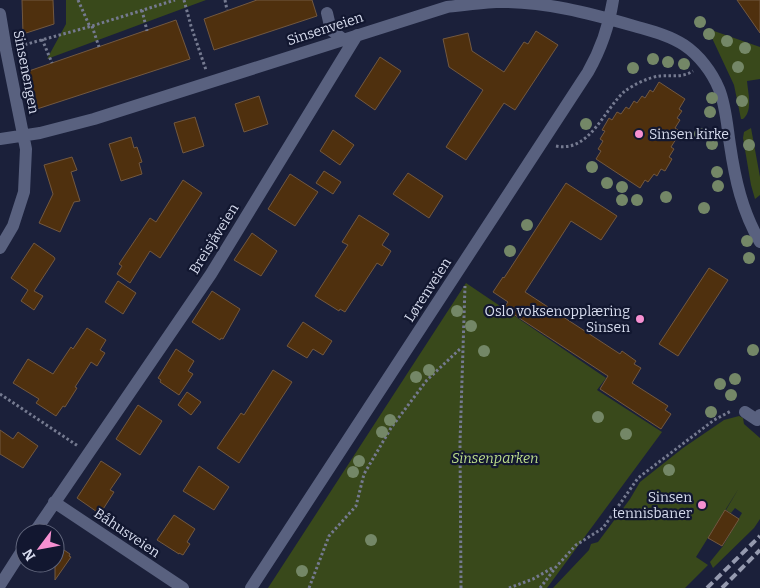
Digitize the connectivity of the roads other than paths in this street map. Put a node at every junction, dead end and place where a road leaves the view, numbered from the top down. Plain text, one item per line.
1 (614, 0) edge
2 (327, 13) dead end
3 (0, 14) edge
4 (610, 19) junction
5 (357, 35) junction
6 (343, 39) junction
7 (3, 50) edge
8 (24, 136) junction
9 (0, 139) edge
10 (760, 242) edge
11 (0, 248) edge
12 (744, 412) road end
13 (760, 416) edge
14 (54, 502) junction
15 (40, 523) edge
16 (15, 562) edge
17 (0, 586) edge
18 (183, 588) edge
19 (251, 588) edge

1 - 4 street, Lørenveien
2 - 6 street
3 - 7 street, Sinsenengen
4 - 5 street, Sinsenveien
4 - 10 street, Sinsenveien
4 - 19 street, Lørenveien
5 - 6 street, Sinsenveien
5 - 14 street, Breisjåveien
6 - 8 street, Sinsenveien
7 - 8 street, Sinsenengen
8 - 9 street, Sinsenveien
8 - 11 street, Sinsenengen
12 - 13 street
14 - 15 street, Breisjåveien
14 - 18 street, Båhusveien
16 - 17 street

